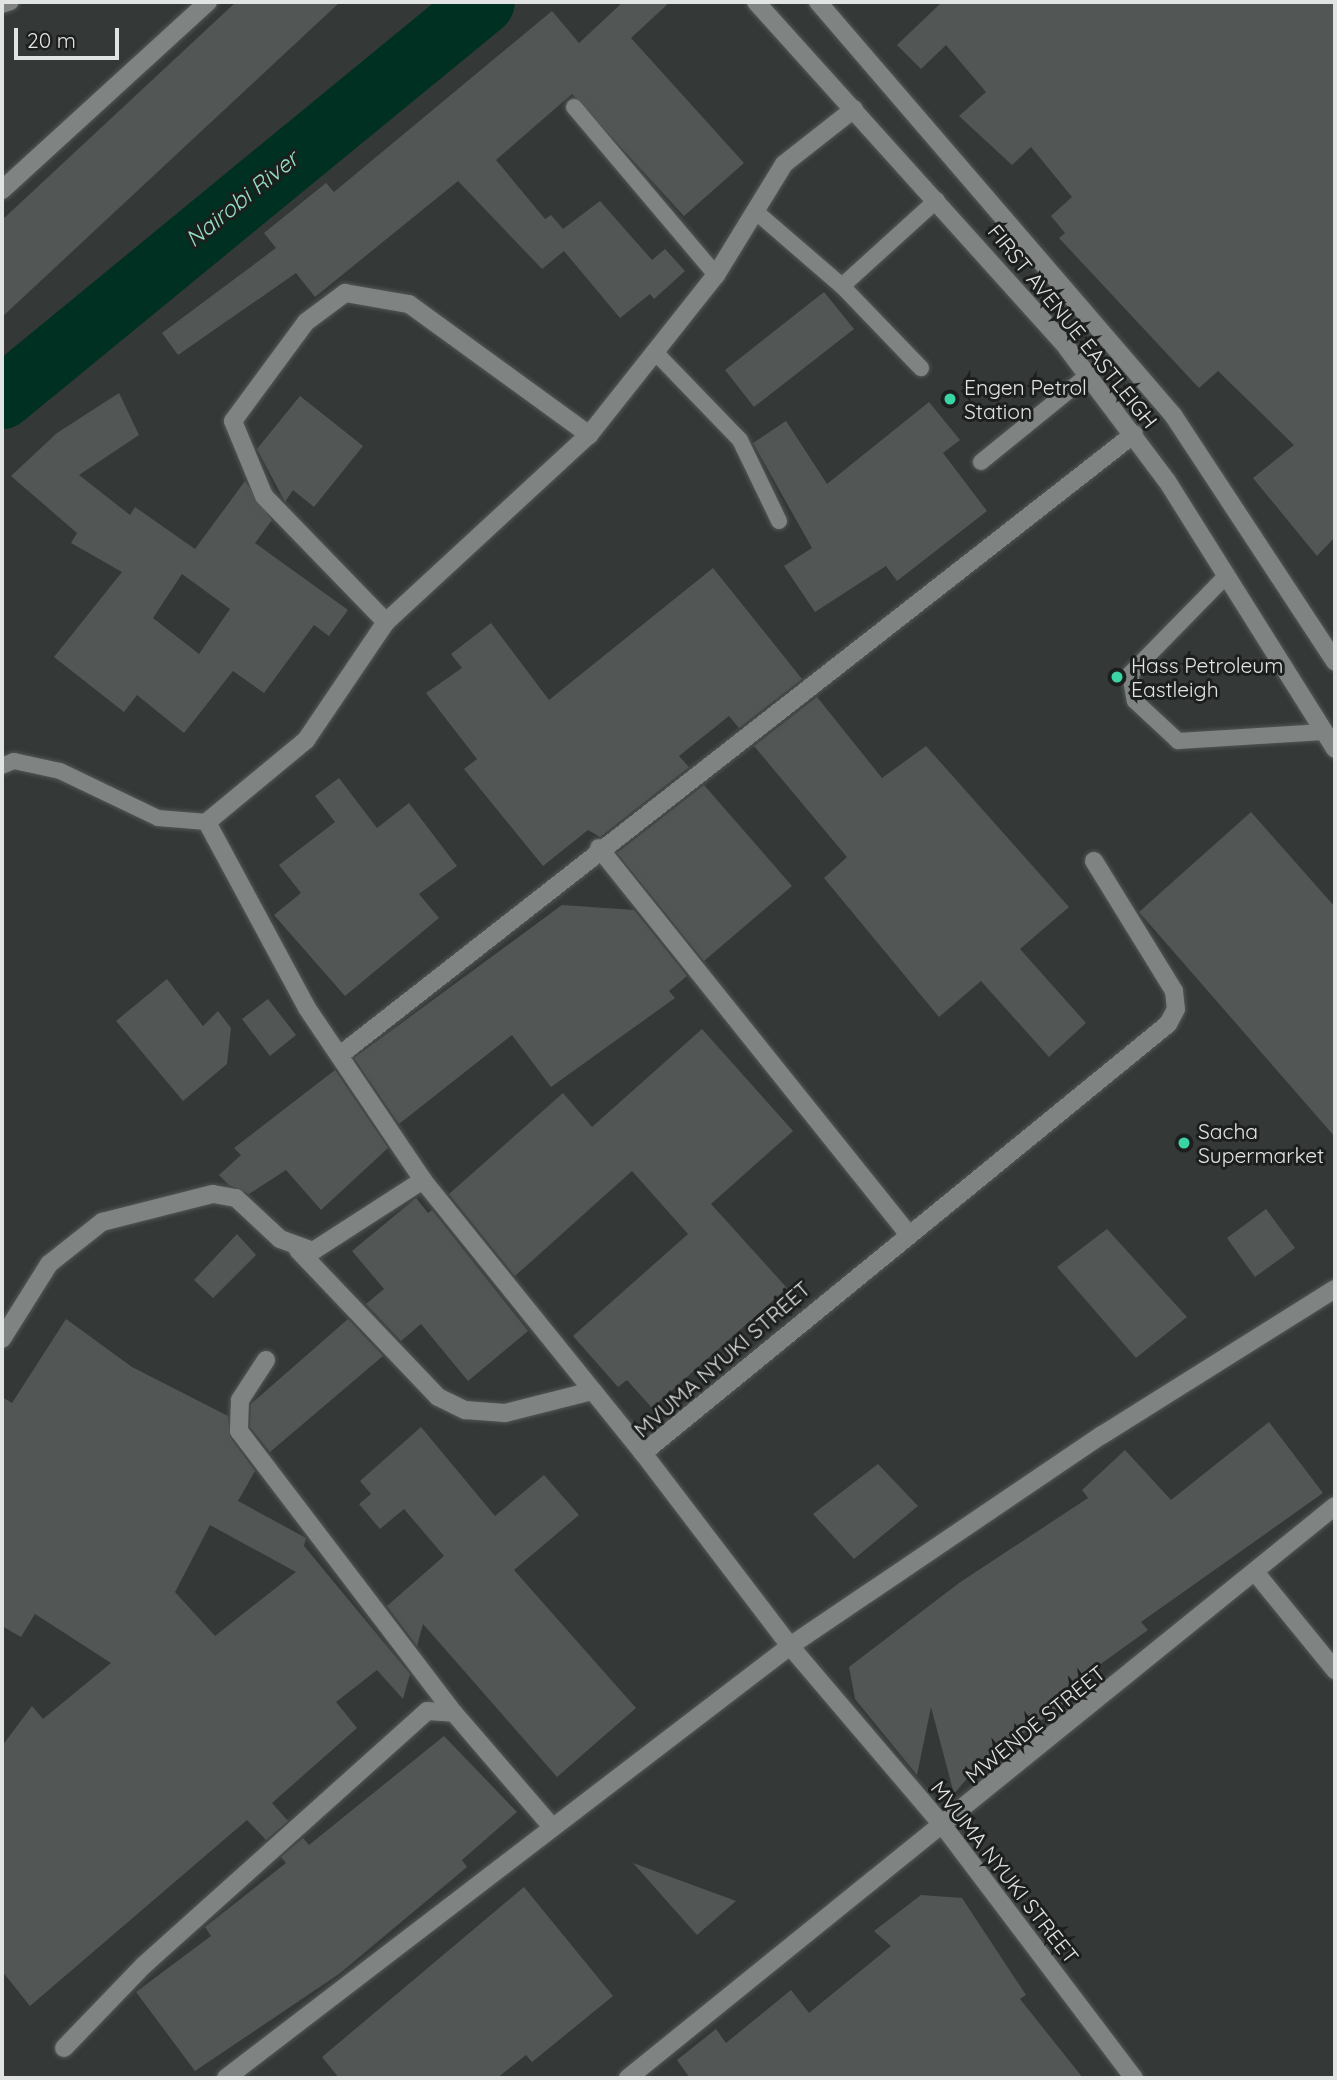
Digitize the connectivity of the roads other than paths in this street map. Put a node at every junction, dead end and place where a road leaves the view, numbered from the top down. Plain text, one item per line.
1 (11, 2) edge
2 (208, 2) edge
3 (756, 2) edge
4 (818, 2) edge
5 (2, 5) edge
6 (574, 107) dead end
7 (854, 108) junction
8 (2, 190) edge
9 (937, 200) junction
10 (755, 211) junction
11 (716, 275) junction
12 (842, 286) junction
13 (655, 352) junction
14 (921, 368) dead end
15 (1088, 375) junction
16 (1134, 434) junction
17 (589, 435) junction
18 (981, 462) dead end
19 (779, 521) dead end
20 (1226, 576) junction
21 (386, 622) junction
22 (1335, 662) edge
23 (1324, 732) junction
24 (1335, 748) edge
25 (2, 766) edge
26 (207, 822) junction
27 (599, 848) junction
28 (1094, 861) dead end
29 (340, 1055) junction
30 (423, 1180) junction
31 (907, 1231) junction
32 (298, 1250) junction
33 (1335, 1289) edge
34 (2, 1339) edge
35 (266, 1360) dead end
36 (592, 1391) junction
37 (643, 1452) junction
38 (1335, 1506) edge
39 (1255, 1572) junction
40 (790, 1647) junction
41 (1335, 1670) edge
42 (454, 1713) junction
43 (552, 1827) junction
44 (944, 1827) junction
45 (64, 2048) dead end
46 (226, 2078) edge
47 (628, 2078) edge
48 (1134, 2078) edge

1 - 5 lane
2 - 8 street
3 - 7 street, FIRST AVENUE EASTLEIGH
4 - 22 street, FIRST AVENUE EASTLEIGH
6 - 11 lane
7 - 9 street, FIRST AVENUE EASTLEIGH
7 - 10 street
9 - 12 lane
9 - 15 street, FIRST AVENUE EASTLEIGH
10 - 11 street
10 - 12 lane
11 - 13 street
12 - 14 lane
13 - 17 street
13 - 19 lane
15 - 16 street, FIRST AVENUE EASTLEIGH
15 - 18 lane
16 - 20 street, FIRST AVENUE EASTLEIGH
16 - 27 street
17 - 21 street
17 - 21 street
20 - 23 street, FIRST AVENUE EASTLEIGH
20 - 23 lane
21 - 26 street
23 - 24 street, FIRST AVENUE EASTLEIGH
25 - 26 lane
26 - 29 street
27 - 29 street
27 - 31 street
28 - 31 street, MVUMA NYUKI STREET
29 - 30 street
30 - 32 street
30 - 36 street
31 - 37 street, MVUMA NYUKI STREET
32 - 34 street
32 - 36 street
33 - 40 street
35 - 42 street
36 - 37 street
37 - 40 street, MVUMA NYUKI STREET
38 - 39 street, MWENDE STREET
39 - 41 street
39 - 44 street, MWENDE STREET
40 - 43 street
40 - 44 street, MVUMA NYUKI STREET
42 - 43 street
42 - 45 street
43 - 46 street
44 - 47 street, MWENDE STREET
44 - 48 street, MVUMA NYUKI STREET

